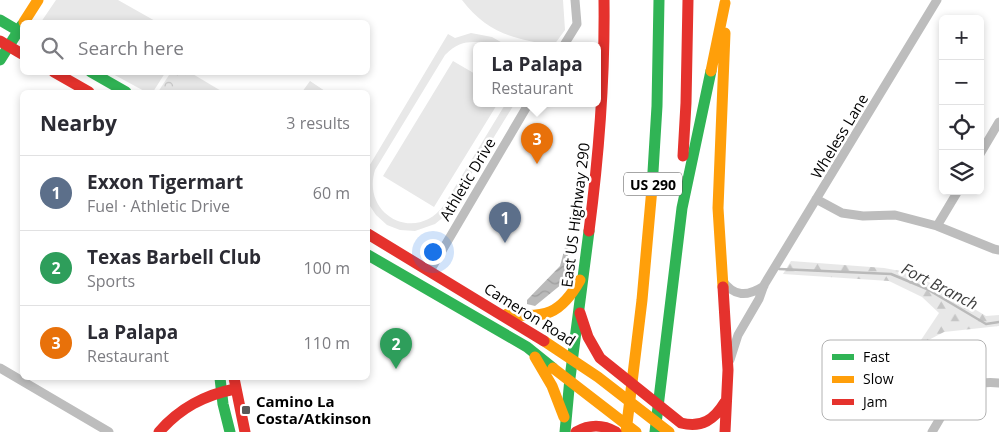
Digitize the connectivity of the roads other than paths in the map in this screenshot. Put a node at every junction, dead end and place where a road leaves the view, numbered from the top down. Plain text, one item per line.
1 (38, 0) edge
2 (576, 0) edge
3 (604, 0) edge
4 (659, 0) edge
5 (688, 0) edge
6 (937, 0) edge
7 (725, 1) edge
8 (0, 20) edge
9 (27, 20) edge
10 (20, 27) edge
11 (20, 30) edge
12 (566, 42) edge
13 (4, 43) edge
14 (20, 53) edge
15 (0, 60) edge
16 (59, 75) edge
17 (96, 75) edge
18 (86, 90) edge
19 (122, 90) edge
20 (528, 107) edge
21 (999, 122) edge
22 (982, 150) edge
23 (956, 195) edge
24 (816, 199) junction
25 (682, 208) junction
26 (938, 226) junction
27 (370, 235) edge
28 (370, 248) edge
29 (999, 250) edge
30 (370, 256) edge
31 (430, 271) junction
32 (583, 273) junction
33 (721, 279) junction
34 (764, 285) junction
35 (579, 309) junction
36 (502, 314) junction
37 (527, 347) junction
38 (573, 359) junction
39 (0, 368) edge
40 (728, 370) junction
41 (20, 376) edge
42 (29, 380) edge
43 (220, 380) edge
44 (571, 380) junction
45 (986, 382) edge
46 (234, 383) edge
47 (999, 384) edge
48 (221, 391) junction
49 (727, 399) junction
50 (940, 420) edge
51 (569, 430) edge
52 (109, 432) edge
53 (159, 432) edge
54 (230, 432) edge
55 (245, 432) edge
56 (616, 432) edge
57 (626, 432) edge
58 (636, 432) edge
59 (655, 432) edge
60 (669, 432) edge
61 (725, 432) edge
62 (932, 432) edge

1 - 9 main road
2 - 12 street
3 - 32 main road, East US Highway 290
4 - 57 main road, US 290
5 - 25 main road, US 290
6 - 24 street, Wheless Lane
7 - 25 main road
7 - 33 main road
8 - 10 main road
11 - 13 main road
13 - 14 main road
13 - 15 main road
16 - 18 main road
17 - 19 main road
20 - 31 street, Athletic Drive
21 - 22 street
23 - 26 street
24 - 26 street
24 - 34 street, Wheless Lane
25 - 59 main road, US 290
26 - 29 street
27 - 31 main road, Cameron Road
28 - 31 main road
30 - 37 main road, Cameron Road
31 - 36 main road, Cameron Road
32 - 35 main road, East US Highway 290
32 - 36 main road
33 - 34 street
33 - 40 main road
34 - 40 street, Wheless Lane
35 - 38 main road, East US Highway 290
35 - 49 main road
36 - 38 main road, Cameron Road
37 - 44 main road, Cameron Road
37 - 51 main road
38 - 44 main road, East US Highway 290
38 - 60 main road, Cameron Road
39 - 41 street
40 - 49 main road
42 - 52 street
43 - 48 main road
44 - 51 main road, East US Highway 290
44 - 58 main road, Cameron Road
45 - 47 street
46 - 48 main road
46 - 55 main road
48 - 53 main road
48 - 54 main road
49 - 61 main road
50 - 62 street
51 - 56 main road

